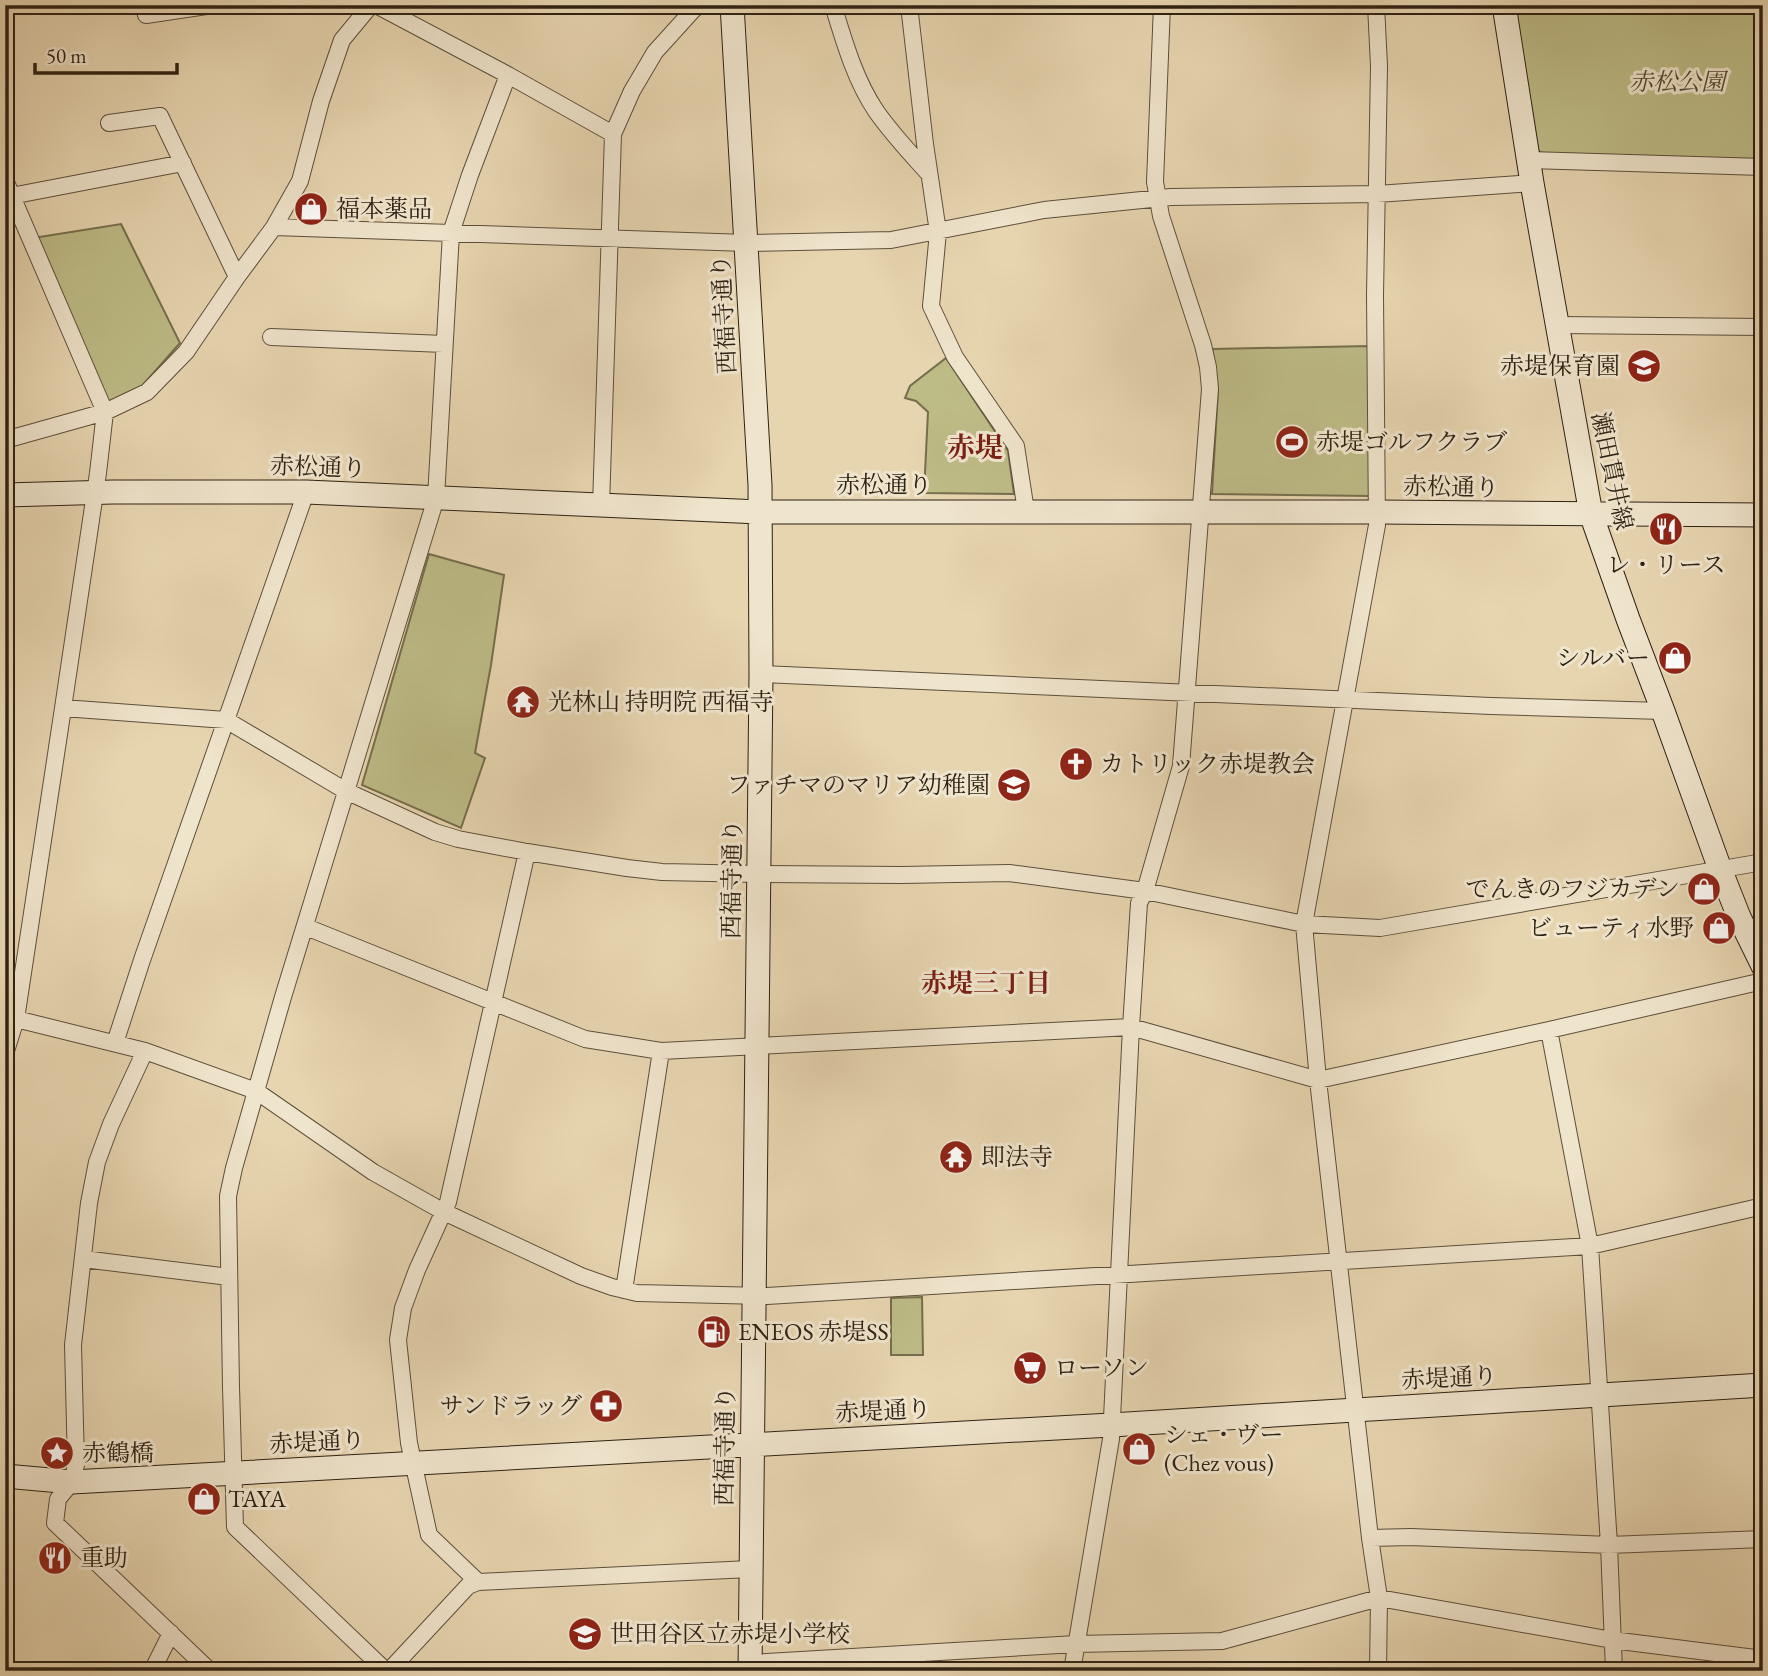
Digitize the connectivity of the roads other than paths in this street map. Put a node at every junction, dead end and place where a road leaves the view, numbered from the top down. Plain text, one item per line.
1 (145, 5) edge
2 (213, 5) edge
3 (371, 5) edge
4 (376, 5) edge
5 (700, 5) edge
6 (732, 5) edge
7 (834, 5) edge
8 (909, 5) edge
9 (1161, 5) edge
10 (1376, 5) edge
11 (1504, 5) edge
12 (508, 75) junction
13 (109, 123) dead end
14 (613, 134) junction
15 (183, 163) junction
16 (1763, 167) edge
17 (1531, 172) junction
18 (929, 174) junction
19 (5, 180) edge
20 (1377, 194) junction
21 (11, 196) junction
22 (1157, 198) junction
23 (274, 227) junction
24 (938, 232) junction
25 (451, 233) junction
26 (608, 239) junction
27 (747, 243) junction
28 (237, 277) junction
29 (1557, 325) junction
30 (1763, 327) edge
31 (271, 337) dead end
32 (444, 344) junction
33 (105, 412) junction
34 (5, 440) edge
35 (1763, 477) edge
36 (94, 492) junction
37 (306, 492) junction
38 (5, 495) edge
39 (436, 498) junction
40 (601, 506) junction
41 (1026, 511) junction
42 (760, 512) junction
43 (1378, 512) junction
44 (1200, 513) junction
45 (1591, 514) junction
46 (1763, 515) edge
47 (1763, 530) edge
48 (761, 674) junction
49 (1186, 693) junction
50 (1344, 699) junction
51 (63, 708) junction
52 (1663, 711) junction
53 (226, 720) junction
54 (346, 791) junction
55 (527, 852) junction
56 (1763, 862) edge
57 (1720, 869) junction
58 (759, 874) junction
59 (1145, 891) junction
60 (1304, 924) junction
61 (306, 927) junction
62 (1763, 966) edge
63 (1763, 981) edge
64 (493, 1002) junction
65 (11, 1016) edge
66 (1131, 1027) junction
67 (1549, 1030) junction
68 (115, 1043) junction
69 (757, 1047) junction
70 (145, 1051) junction
71 (661, 1052) junction
72 (5, 1054) edge
73 (1318, 1080) junction
74 (256, 1091) junction
75 (1763, 1206) edge
76 (444, 1212) junction
77 (1590, 1245) junction
78 (83, 1259) junction
79 (1339, 1262) junction
80 (1120, 1275) junction
81 (229, 1277) junction
82 (624, 1290) junction
83 (753, 1296) junction
84 (1763, 1385) edge
85 (1599, 1395) junction
86 (1356, 1409) junction
87 (1111, 1425) junction
88 (752, 1444) junction
89 (412, 1464) junction
90 (233, 1472) junction
91 (5, 1476) edge
92 (72, 1482) junction
93 (1370, 1538) junction
94 (1763, 1539) edge
95 (1609, 1545) junction
96 (750, 1569) junction
97 (478, 1582) junction
98 (1379, 1598) junction
99 (171, 1633) junction
100 (1612, 1640) junction
101 (1076, 1644) junction
102 (1763, 1659) edge
103 (750, 1667) edge
104 (152, 1671) edge
105 (210, 1671) edge
106 (387, 1671) edge
107 (1072, 1671) edge
108 (1378, 1671) edge
109 (1614, 1671) edge

1 - 2 street
3 - 23 street
4 - 12 street
5 - 14 street
6 - 27 street, 西福寺通り
7 - 18 street
8 - 18 street
9 - 22 street
10 - 20 street
11 - 17 street, 瀬田貫井線
12 - 14 street
12 - 25 street
13 - 15 street
14 - 26 street
15 - 21 street
15 - 28 street
16 - 17 street
17 - 20 street
17 - 29 street, 瀬田貫井線
18 - 24 street
19 - 21 street
20 - 22 street
20 - 43 street
21 - 33 street
22 - 24 street
22 - 44 street
23 - 25 street
23 - 28 street
24 - 27 street
24 - 41 street
25 - 26 street
25 - 32 street
26 - 27 street
26 - 40 street
27 - 42 street, 西福寺通り
28 - 33 street
29 - 30 street
29 - 45 street, 瀬田貫井線
31 - 32 street
32 - 39 street
33 - 34 street
33 - 36 street
35 - 46 street
36 - 37 street, 赤松通り
36 - 38 street, 赤松通り
36 - 51 street
37 - 39 street, 赤松通り
37 - 53 street
39 - 40 street, 赤松通り
39 - 54 street
40 - 42 street, 赤松通り
41 - 42 street, 赤松通り
41 - 44 street, 赤松通り
42 - 48 street, 西福寺通り
43 - 44 street, 赤松通り
43 - 45 street, 赤松通り
43 - 50 street
44 - 49 street
45 - 46 street, 赤松通り
45 - 52 street, 瀬田貫井線
46 - 47 street
48 - 49 street
48 - 58 street, 西福寺通り
49 - 50 street
49 - 59 street
50 - 52 street
50 - 60 street
51 - 53 street
51 - 65 street
52 - 57 street, 瀬田貫井線
53 - 54 street
53 - 68 street
54 - 55 street
54 - 61 street
55 - 58 street
55 - 64 street
56 - 57 street
57 - 60 street
57 - 62 street, 瀬田貫井線
58 - 59 street
58 - 69 street, 西福寺通り
59 - 60 street
59 - 66 street
60 - 73 street
61 - 64 street
61 - 74 street
63 - 67 street
64 - 71 street
64 - 76 street
65 - 68 street
65 - 72 street
66 - 69 street
66 - 73 street
66 - 80 street
67 - 73 street
67 - 77 street
68 - 70 street
69 - 71 street
69 - 83 street, 西福寺通り
70 - 74 street
70 - 78 street
71 - 82 street
73 - 79 street
74 - 76 street
74 - 81 street
75 - 77 street
76 - 82 street
76 - 89 street
77 - 79 street
77 - 85 street
78 - 81 street
78 - 92 street
79 - 80 street
79 - 86 street
80 - 83 street
80 - 87 street
81 - 90 street
82 - 83 street
83 - 88 street, 西福寺通り
84 - 85 street, 赤堤通り
85 - 86 street, 赤堤通り
85 - 95 street
86 - 87 street, 赤堤通り
86 - 93 street
87 - 88 street, 赤堤通り
87 - 101 street
88 - 89 street, 赤堤通り
88 - 96 street, 西福寺通り
89 - 90 street, 赤堤通り
89 - 97 street
90 - 92 street, 赤堤通り
90 - 106 street
91 - 92 street, 赤堤通り
92 - 99 street
93 - 95 street
93 - 98 street
94 - 95 street
95 - 100 street
96 - 97 street
96 - 103 street, 西福寺通り
97 - 106 street
98 - 100 street
98 - 101 street
98 - 108 street
99 - 104 street
99 - 105 street
100 - 102 street
100 - 109 street
101 - 103 street
101 - 107 street

